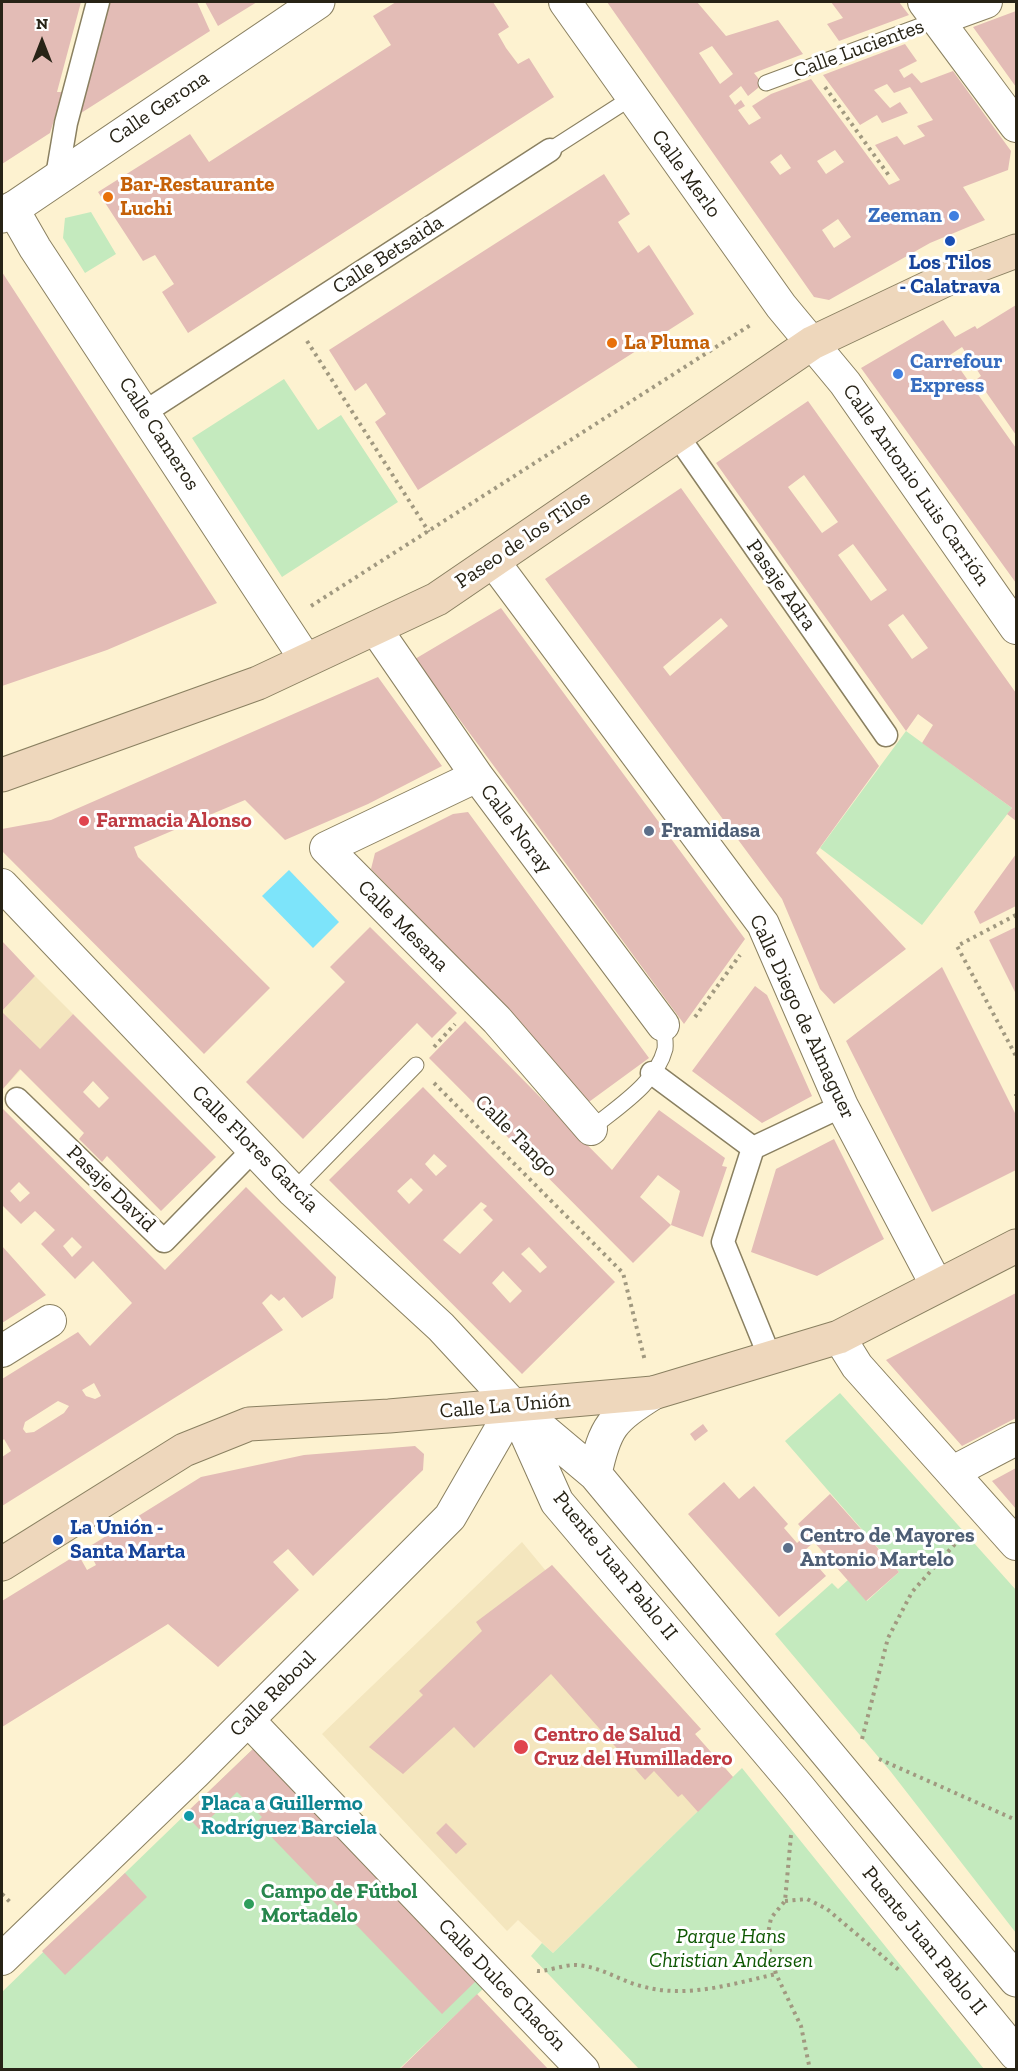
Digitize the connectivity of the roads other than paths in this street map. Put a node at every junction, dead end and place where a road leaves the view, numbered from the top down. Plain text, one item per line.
1 (98, 2) edge
2 (318, 2) edge
3 (565, 2) edge
4 (986, 2) edge
5 (931, 10) edge
6 (766, 83) dead end
7 (631, 98) junction
8 (1017, 126) edge
9 (550, 150) joint
10 (57, 176) junction
11 (7, 212) edge
12 (1017, 251) edge
13 (812, 343) junction
14 (145, 412) junction
15 (677, 435) junction
16 (493, 561) junction
17 (375, 628) junction
18 (1017, 628) edge
19 (306, 660) junction
20 (886, 735) dead end
21 (2, 775) edge
22 (477, 776) junction
23 (2, 885) edge
24 (664, 1036) joint
25 (417, 1065) road end
26 (652, 1073) junction
27 (17, 1099) dead end
28 (842, 1106) junction
29 (591, 1129) joint
30 (753, 1148) junction
31 (253, 1150) junction
32 (293, 1191) junction
33 (1017, 1246) edge
34 (937, 1286) junction
35 (50, 1320) dead end
36 (839, 1337) junction
37 (2, 1351) edge
38 (771, 1360) junction
39 (653, 1393) junction
40 (514, 1406) junction
41 (1017, 1439) edge
42 (953, 1472) junction
43 (596, 1473) junction
44 (1017, 1544) edge
45 (2, 1563) edge
46 (248, 1720) junction
47 (2, 1959) edge
48 (1017, 1980) edge
49 (1009, 2044) edge
50 (583, 2070) edge

1 - 10 street
2 - 10 street, Calle Gerona
3 - 7 street, Calle Merlo
4 - 5 street, Calle Lucientes
5 - 6 lane, Calle Lucientes
5 - 8 street
7 - 9 lane, Calle Betsaida
7 - 13 street, Calle Merlo
9 - 14 street, Calle Betsaida
10 - 11 street, Calle Gerona
11 - 14 street, Calle Cameros
12 - 13 main road, Paseo de los Tilos
13 - 15 main road, Paseo de los Tilos
13 - 18 street, Calle Antonio Luis Carrión
14 - 19 street, Calle Cameros
15 - 16 main road, Paseo de los Tilos
15 - 20 street, Pasaje Adra
16 - 17 main road, Paseo de los Tilos
16 - 28 street, Calle Diego de Almaguer
17 - 19 main road, Paseo de los Tilos
17 - 22 street, Calle Noray
19 - 21 main road, Paseo de los Tilos
22 - 24 street, Calle Noray
22 - 29 street, Calle Mesana
23 - 31 street, Calle Flores García
24 - 26 lane
25 - 32 lane
26 - 29 lane
26 - 30 street
27 - 31 street, Pasaje David
28 - 30 street
28 - 34 street, Calle Diego de Almaguer
30 - 38 street
31 - 32 street, Calle Flores García
32 - 40 street, Calle Flores García
33 - 34 main road, Calle La Unión
34 - 36 main road, Calle La Unión
35 - 37 street
36 - 38 main road, Calle La Unión
36 - 42 street
38 - 39 main road, Calle La Unión
39 - 40 main road, Calle La Unión
39 - 43 street
40 - 43 street, Puente Juan Pablo II
40 - 45 main road, Calle La Unión
40 - 46 street, Calle Reboul
40 - 49 street, Puente Juan Pablo II
41 - 42 street
42 - 44 street
43 - 48 street, Puente Juan Pablo II
46 - 47 street, Calle Reboul
46 - 50 street, Calle Dulce Chacón

